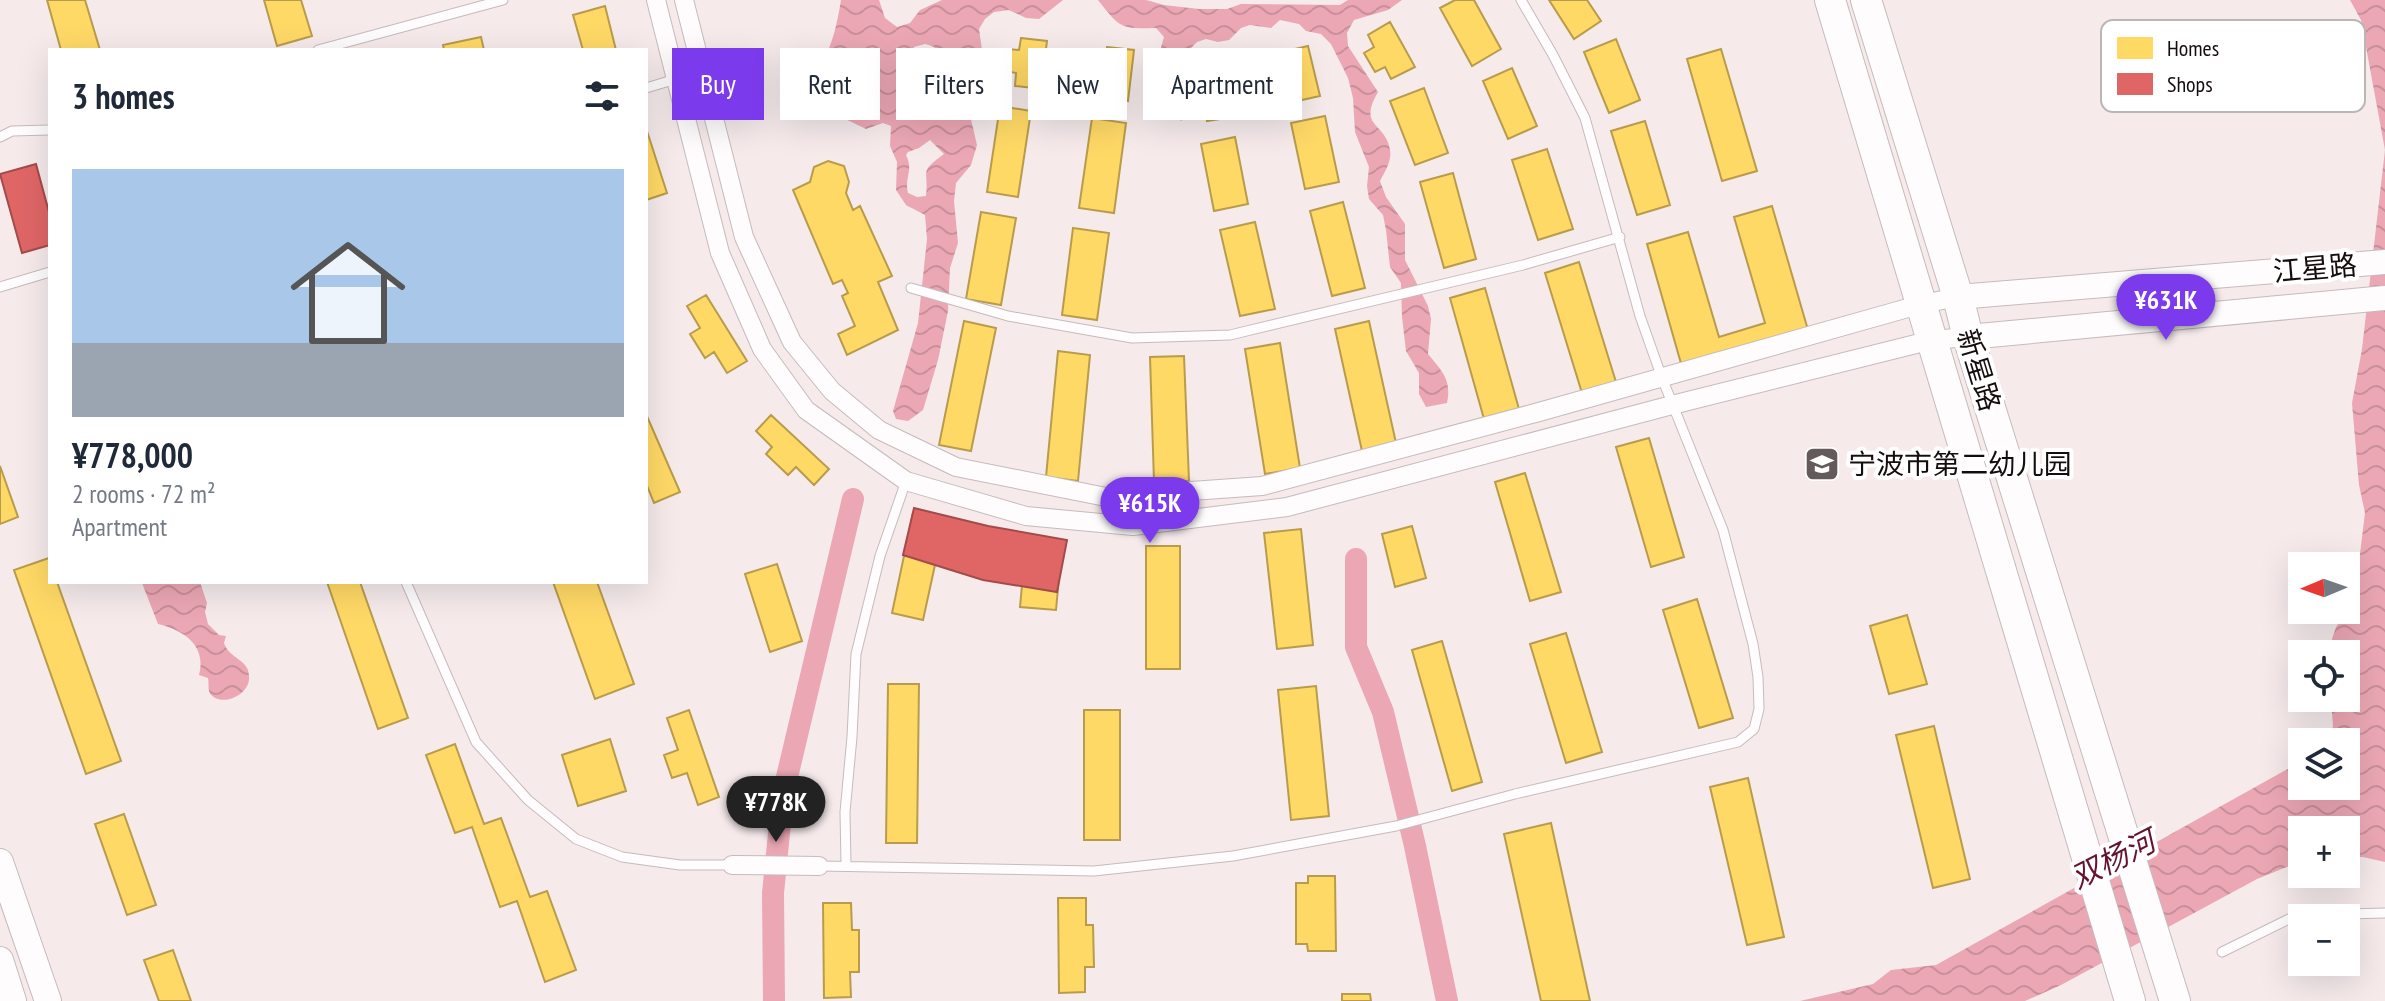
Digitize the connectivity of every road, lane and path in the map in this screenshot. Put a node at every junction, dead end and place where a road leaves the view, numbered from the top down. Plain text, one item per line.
1 (503, 0) edge
2 (656, 0) edge
3 (684, 0) edge
4 (1521, 0) edge
5 (1866, 0) edge
6 (1834, 12) edge
7 (325, 48) edge
8 (672, 63) edge
9 (672, 80) edge
10 (648, 87) edge
11 (686, 120) edge
12 (48, 130) edge
13 (0, 137) edge
14 (1620, 237) junction
15 (2385, 262) edge
16 (48, 273) edge
17 (0, 287) edge
18 (911, 288) dead end
19 (1958, 297) junction
20 (2373, 299) edge
21 (1922, 304) junction
22 (1968, 337) junction
23 (1932, 340) junction
24 (1662, 378) junction
25 (1672, 405) junction
26 (906, 481) junction
27 (407, 584) edge
28 (0, 862) edge
29 (732, 865) joint
30 (846, 865) junction
31 (819, 866) joint
32 (2385, 913) edge
33 (2222, 952) dead end
34 (0, 960) edge
35 (13, 1001) edge
36 (48, 1001) edge
37 (2130, 1001) edge
38 (2175, 1001) edge

1 - 7 lane
2 - 8 street
3 - 24 street
4 - 14 lane
5 - 19 main road, 新星路
6 - 21 main road, 新星路
9 - 10 lane
11 - 26 street
12 - 13 lane
14 - 18 lane
14 - 24 lane
15 - 19 street, 江星路
16 - 17 lane
19 - 21 street
19 - 22 main road, 新星路
20 - 22 street, 江星路
21 - 23 main road, 新星路
21 - 24 street
22 - 23 street
22 - 38 main road, 新星路
23 - 25 street
23 - 37 main road, 新星路
24 - 25 lane
25 - 26 street
25 - 30 lane
26 - 30 lane
27 - 29 lane
28 - 36 main road
29 - 31 street
30 - 31 lane
32 - 33 lane
34 - 35 main road

